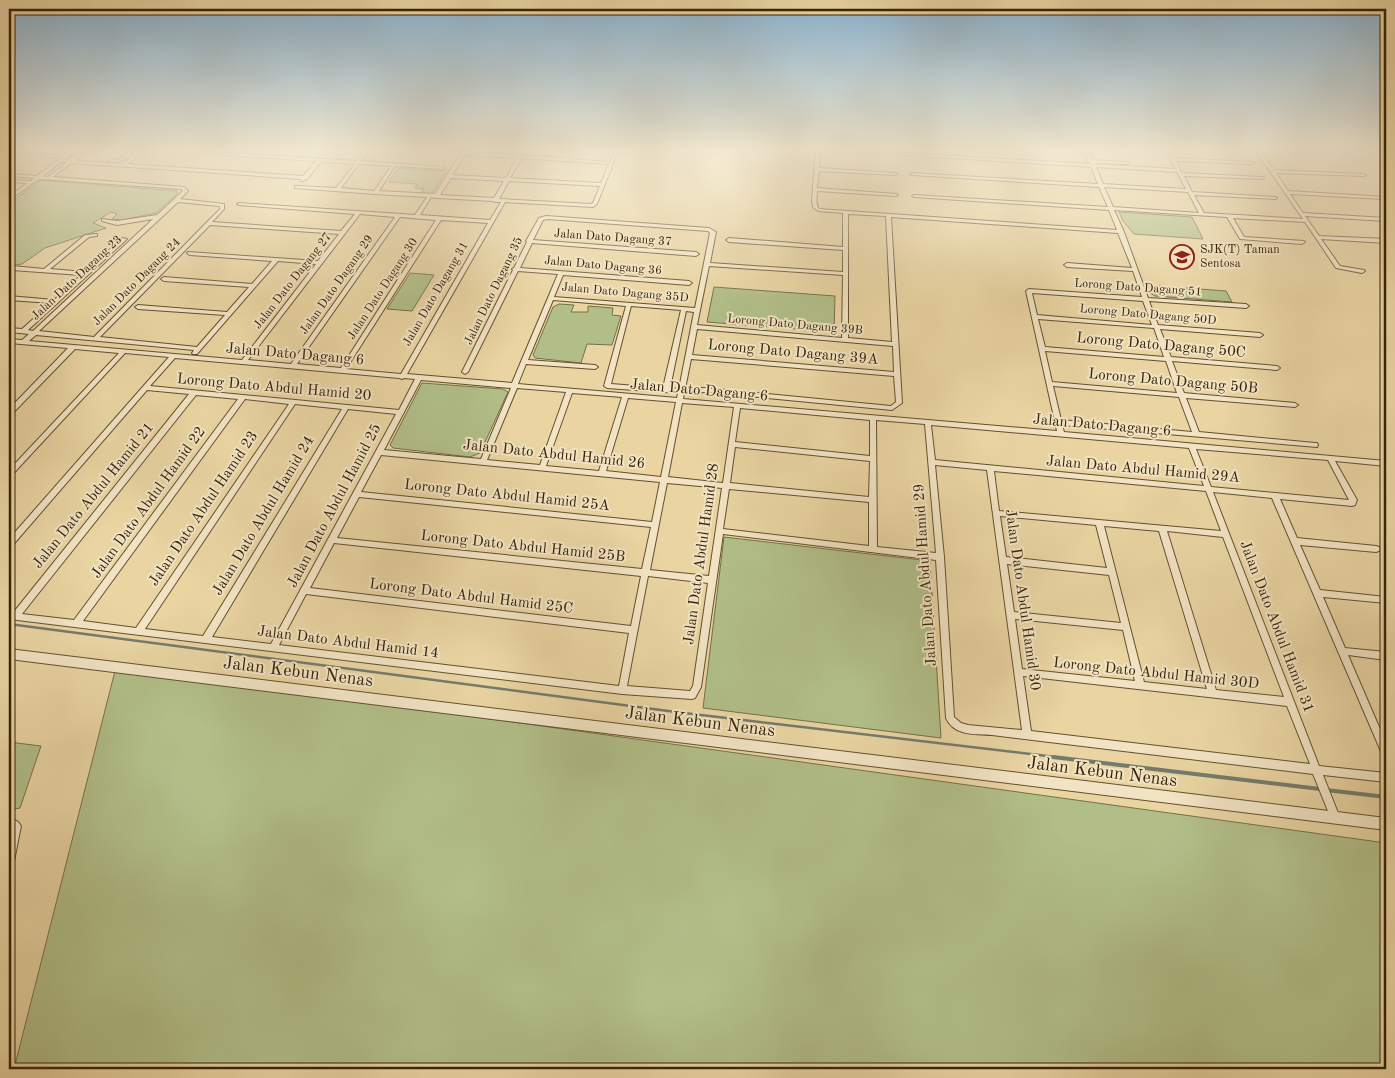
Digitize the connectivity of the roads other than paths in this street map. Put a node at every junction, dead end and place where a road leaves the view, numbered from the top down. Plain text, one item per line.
1 (428, 199) edge
2 (470, 199) edge
3 (597, 199) edge
4 (816, 199) edge
5 (968, 199) edge
6 (1107, 199) edge
7 (1194, 199) edge
8 (1291, 199) edge
9 (177, 200) joint
10 (495, 201) joint
11 (503, 202) junction
12 (239, 204) dead end
13 (1111, 208) junction
14 (359, 212) junction
15 (846, 213) junction
16 (1202, 214) junction
17 (1301, 214) junction
18 (399, 215) junction
19 (160, 216) junction
20 (888, 216) junction
21 (1228, 216) junction
22 (416, 217) junction
23 (440, 218) junction
24 (1386, 219) edge
25 (104, 220) dead end
26 (1306, 221) junction
27 (490, 222) junction
28 (208, 223) junction
29 (1120, 232) junction
30 (343, 233) junction
31 (95, 235) dead end
32 (1317, 237) junction
33 (124, 239) dead end
34 (730, 240) dead end
35 (1386, 241) edge
36 (529, 242) junction
37 (1302, 242) dead end
38 (846, 249) junction
39 (190, 253) dead end
40 (696, 254) dead end
41 (276, 260) junction
42 (320, 263) junction
43 (708, 264) junction
44 (1067, 265) dead end
45 (12, 268) dead end
46 (515, 269) junction
47 (45, 270) junction
48 (1135, 270) junction
49 (1362, 271) dead end
50 (561, 273) junction
51 (86, 274) junction
52 (846, 274) junction
53 (164, 279) dead end
54 (689, 283) dead end
55 (253, 286) junction
56 (9, 298) edge
57 (551, 298) junction
58 (1144, 298) junction
59 (56, 302) junction
60 (629, 305) junction
61 (1246, 306) dead end
62 (138, 308) dead end
63 (684, 309) junction
64 (697, 310) junction
65 (228, 314) junction
66 (1035, 317) junction
67 (1154, 326) junction
68 (694, 327) junction
69 (9, 330) edge
70 (24, 331) junction
71 (34, 332) junction
72 (1260, 335) dead end
73 (94, 338) junction
74 (845, 340) junction
75 (9, 341) edge
76 (23, 343) junction
77 (894, 344) junction
78 (72, 347) junction
79 (198, 349) junction
80 (1042, 349) junction
81 (123, 352) junction
82 (173, 356) junction
83 (688, 356) junction
84 (190, 358) junction
85 (1167, 359) junction
86 (243, 362) junction
87 (524, 362) junction
88 (292, 367) junction
89 (594, 367) dead end
90 (1277, 368) dead end
91 (342, 371) junction
92 (465, 372) dead end
93 (896, 374) junction
94 (402, 377) junction
95 (419, 378) junction
96 (1049, 384) junction
97 (514, 387) junction
98 (145, 388) junction
99 (666, 390) junction
100 (681, 391) junction
101 (569, 392) junction
102 (194, 393) junction
103 (1180, 394) junction
104 (624, 397) junction
105 (243, 398) junction
106 (293, 402) junction
107 (679, 402) junction
108 (1295, 405) dead end
109 (12, 406) edge
110 (346, 407) junction
111 (736, 407) junction
112 (401, 412) junction
113 (9, 413) edge
114 (873, 419) junction
115 (1058, 422) junction
116 (928, 424) junction
117 (1196, 434) junction
118 (1060, 435) junction
119 (731, 444) junction
120 (1316, 444) dead end
121 (1192, 446) junction
122 (380, 452) junction
123 (1330, 458) junction
124 (873, 459) junction
125 (483, 462) junction
126 (932, 462) junction
127 (1386, 463) edge
128 (542, 468) junction
129 (990, 469) junction
130 (9, 474) edge
131 (602, 474) junction
132 (664, 480) junction
133 (725, 486) junction
134 (1209, 490) junction
135 (357, 494) junction
136 (1275, 496) junction
137 (873, 500) junction
138 (996, 513) junction
139 (1099, 522) junction
140 (654, 525) junction
141 (1162, 528) junction
142 (719, 531) junction
143 (1226, 534) junction
144 (332, 540) junction
145 (1294, 541) junction
146 (9, 544) edge
147 (873, 549) junction
148 (1376, 549) dead end
149 (940, 557) junction
150 (1002, 560) junction
151 (1111, 572) junction
152 (645, 573) junction
153 (712, 580) junction
154 (304, 592) junction
155 (1317, 593) junction
156 (1386, 600) edge
157 (1010, 615) junction
158 (12, 617) edge
159 (76, 624) junction
160 (1124, 627) junction
161 (634, 630) junction
162 (138, 632) junction
163 (206, 639) junction
164 (274, 648) junction
165 (1342, 651) junction
166 (9, 654) edge
167 (1386, 656) edge
168 (1018, 672) junction
169 (1141, 686) junction
170 (622, 690) junction
171 (1213, 694) junction
172 (683, 696) joint
173 (1290, 702) junction
174 (1027, 735) junction
175 (1386, 753) edge
176 (1317, 770) junction
177 (1386, 778) edge
178 (1335, 818) junction
179 (9, 820) edge
180 (1386, 824) edge
181 (9, 861) edge

1 - 22 street
2 - 10 street
3 - 11 street
4 - 15 street
5 - 13 street
6 - 13 street
7 - 16 street
8 - 17 street
9 - 19 street, Jalan Dato Dagang 23
9 - 28 street, Jalan Dato Dagang 24
10 - 11 street
11 - 27 street, Jalan Dato Dagang 31
12 - 14 street
13 - 16 street
13 - 29 street
14 - 18 street
14 - 30 street, Jalan Dato Dagang 27
15 - 20 street
15 - 38 street
16 - 21 street
17 - 24 street
17 - 26 street
18 - 22 street
18 - 88 street, Jalan Dato Dagang 29
19 - 25 street
19 - 71 street, Jalan Dato Dagang 23
20 - 29 street
20 - 77 street
21 - 26 street
21 - 37 street
22 - 23 street
23 - 27 street
23 - 91 street, Jalan Dato Dagang 30
26 - 32 street
27 - 94 street, Jalan Dato Dagang 31
28 - 30 street
28 - 73 street, Jalan Dato Dagang 24
29 - 48 street
30 - 42 street, Jalan Dato Dagang 27
31 - 47 street
32 - 35 street
32 - 49 street
33 - 51 street, Jalan Dato Dagang 23
34 - 38 street
36 - 40 street, Jalan Dato Dagang 37
36 - 43 street, Jalan Dato Dagang 35
36 - 46 street, Jalan Dato Dagang 35
38 - 52 street
39 - 41 street
41 - 42 street
41 - 55 street
42 - 86 street, Jalan Dato Dagang 27
43 - 52 street
43 - 64 street
44 - 48 street
45 - 47 street
46 - 50 street, Jalan Dato Dagang 36
46 - 92 street, Jalan Dato Dagang 35
47 - 51 street
48 - 58 street
50 - 54 street, Jalan Dato Dagang 36
50 - 57 street
51 - 59 street, Jalan Dato Dagang 23
52 - 74 street
53 - 55 street
55 - 65 street
56 - 59 street
57 - 60 street, Jalan Dato Dagang 35D
57 - 87 street
58 - 61 street, Lorong Dato Dagang 51
58 - 66 street, Lorong Dato Dagang 51
58 - 67 street
59 - 70 street, Jalan Dato Dagang 23
60 - 63 street, Jalan Dato Dagang 35D
60 - 99 street
62 - 65 street
63 - 64 street, Jalan Dato Dagang 35D
63 - 99 street
64 - 68 street
65 - 79 street
66 - 67 street, Lorong Dato Dagang 50D
66 - 80 street
67 - 72 street, Lorong Dato Dagang 50D
67 - 85 street
68 - 74 street, Lorong Dato Dagang 39B
68 - 83 street
69 - 70 street
70 - 71 street
71 - 73 street
71 - 76 street, Jalan Dato Dagang 23
73 - 79 street
74 - 77 street, Lorong Dato Dagang 39B
75 - 76 street, Jalan Dato Dagang 6
76 - 78 street, Jalan Dato Dagang 6
77 - 93 street
78 - 81 street, Jalan Dato Dagang 6
78 - 109 street
79 - 84 street
80 - 85 street, Lorong Dato Dagang 50C
80 - 96 street
81 - 82 street, Jalan Dato Dagang 6
81 - 130 street
82 - 84 street, Jalan Dato Dagang 6
82 - 98 street
83 - 93 street, Lorong Dato Dagang 39A
83 - 100 street
84 - 86 street, Jalan Dato Dagang 6
85 - 90 street, Lorong Dato Dagang 50C
85 - 103 street
86 - 88 street, Jalan Dato Dagang 6
87 - 89 street
87 - 97 street
88 - 91 street, Jalan Dato Dagang 6
91 - 94 street, Jalan Dato Dagang 6
93 - 100 street
94 - 95 street, Jalan Dato Dagang 6
95 - 97 street, Jalan Dato Dagang 6
95 - 112 street, Jalan Dato Abdul Hamid 25
96 - 103 street, Lorong Dato Dagang 50B
96 - 115 street
97 - 101 street, Jalan Dato Dagang 6
97 - 125 street
98 - 102 street, Lorong Dato Abdul Hamid 20
98 - 146 street
99 - 100 street
100 - 107 street
101 - 104 street, Jalan Dato Dagang 6
101 - 128 street
102 - 105 street, Lorong Dato Abdul Hamid 20
102 - 158 street, Jalan Dato Abdul Hamid 21
103 - 108 street, Lorong Dato Dagang 50B
103 - 117 street
104 - 107 street, Jalan Dato Dagang 6
104 - 131 street
105 - 106 street, Lorong Dato Abdul Hamid 20
105 - 159 street, Jalan Dato Abdul Hamid 22
106 - 110 street, Lorong Dato Abdul Hamid 20
106 - 162 street, Jalan Dato Abdul Hamid 23
107 - 111 street, Jalan Dato Dagang 6
107 - 132 street
109 - 113 street
110 - 112 street, Lorong Dato Abdul Hamid 20
110 - 163 street, Jalan Dato Abdul Hamid 24
111 - 114 street, Jalan Dato Dagang 6
111 - 119 street, Jalan Dato Abdul Hamid 28
112 - 122 street, Jalan Dato Abdul Hamid 25
114 - 116 street, Jalan Dato Dagang 6
114 - 124 street
115 - 117 street
115 - 118 street
116 - 118 street, Jalan Dato Dagang 6
116 - 126 street, Jalan Dato Abdul Hamid 29
117 - 120 street
118 - 121 street, Jalan Dato Dagang 6
119 - 124 street
119 - 133 street, Jalan Dato Abdul Hamid 28
121 - 123 street, Jalan Dato Dagang 6
121 - 134 street, Jalan Dato Abdul Hamid 31
122 - 125 street, Jalan Dato Abdul Hamid 26
122 - 135 street, Jalan Dato Abdul Hamid 25
123 - 127 street, Jalan Dato Dagang 6
123 - 136 street, Jalan Dato Abdul Hamid 29A
124 - 137 street
125 - 128 street, Jalan Dato Abdul Hamid 26
126 - 129 street, Jalan Dato Abdul Hamid 29A
126 - 149 street, Jalan Dato Abdul Hamid 29
128 - 131 street, Jalan Dato Abdul Hamid 26
129 - 134 street, Jalan Dato Abdul Hamid 29A
129 - 138 street, Jalan Dato Abdul Hamid 30
131 - 132 street, Jalan Dato Abdul Hamid 26
132 - 133 street, Jalan Dato Abdul Hamid 26
132 - 140 street
133 - 137 street, Jalan Dato Abdul Hamid 26
133 - 142 street, Jalan Dato Abdul Hamid 28
134 - 136 street, Jalan Dato Abdul Hamid 29A
134 - 143 street, Jalan Dato Abdul Hamid 31
135 - 140 street, Lorong Dato Abdul Hamid 25A
135 - 144 street, Jalan Dato Abdul Hamid 25
136 - 145 street
137 - 147 street
138 - 139 street
138 - 150 street, Jalan Dato Abdul Hamid 30
139 - 141 street
139 - 151 street
140 - 152 street
141 - 143 street
141 - 171 street
142 - 147 street
142 - 153 street, Jalan Dato Abdul Hamid 28
143 - 173 street, Jalan Dato Abdul Hamid 31
144 - 152 street, Lorong Dato Abdul Hamid 25B
144 - 154 street, Jalan Dato Abdul Hamid 25
145 - 148 street
145 - 155 street
147 - 149 street
149 - 174 street, Jalan Dato Abdul Hamid 29
150 - 151 street
150 - 157 street, Jalan Dato Abdul Hamid 30
151 - 160 street
152 - 153 street, Lorong Dato Abdul Hamid 25B
152 - 161 street
153 - 172 street, Jalan Dato Abdul Hamid 28
154 - 161 street, Lorong Dato Abdul Hamid 25C
154 - 164 street, Jalan Dato Abdul Hamid 25
155 - 156 street
155 - 165 street
157 - 160 street
157 - 168 street, Jalan Dato Abdul Hamid 30
158 - 159 street, Jalan Dato Abdul Hamid 14
159 - 162 street, Jalan Dato Abdul Hamid 14
160 - 169 street
161 - 170 street
162 - 163 street, Jalan Dato Abdul Hamid 14
163 - 164 street, Jalan Dato Abdul Hamid 14
164 - 170 street, Jalan Dato Abdul Hamid 14
165 - 167 street
165 - 175 street
166 - 178 street, Jalan Kebun Nenas
168 - 169 street, Lorong Dato Abdul Hamid 30D
168 - 174 street, Jalan Dato Abdul Hamid 30
169 - 171 street, Lorong Dato Abdul Hamid 30D
170 - 172 street, Jalan Dato Abdul Hamid 14
171 - 173 street, Lorong Dato Abdul Hamid 30D
173 - 176 street, Jalan Dato Abdul Hamid 31
174 - 176 street
176 - 177 street
176 - 178 street, Jalan Dato Abdul Hamid 31
178 - 180 street, Jalan Kebun Nenas
179 - 181 street

